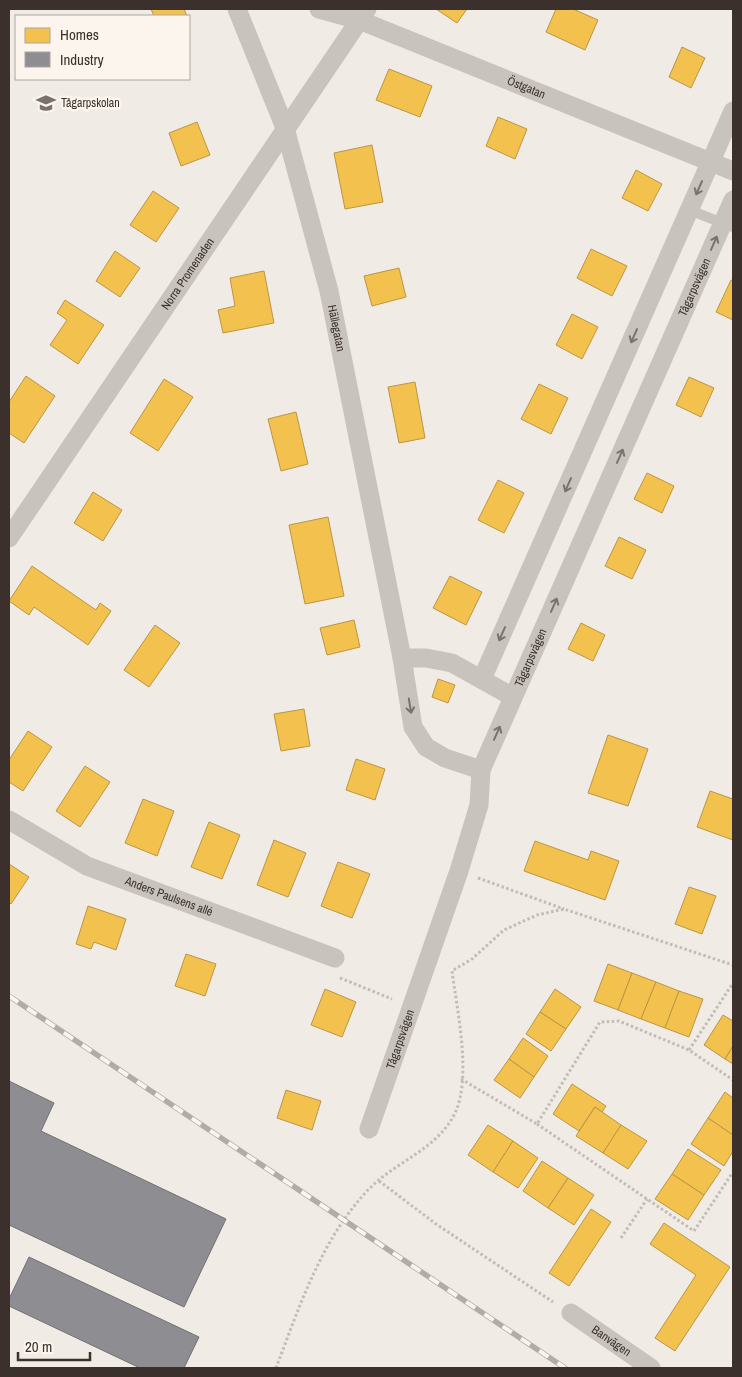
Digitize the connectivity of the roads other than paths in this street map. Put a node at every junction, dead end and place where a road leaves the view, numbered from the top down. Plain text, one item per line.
1 (237, 9) edge
2 (319, 9) edge
3 (363, 14) edge
4 (733, 111) edge
5 (285, 128) junction
6 (711, 162) junction
7 (733, 171) edge
8 (733, 200) edge
9 (689, 210) junction
10 (728, 225) edge
11 (9, 538) edge
12 (402, 658) junction
13 (482, 679) junction
14 (513, 697) junction
15 (481, 770) junction
16 (9, 820) edge
17 (335, 958) road end
18 (369, 1129) dead end
19 (571, 1313) road end
20 (651, 1368) edge

1 - 5 street, Hällegatan
2 - 3 street, Östgatan
3 - 5 street, Norra Promenaden
3 - 6 street, Östgatan
4 - 6 street
5 - 11 street, Norra Promenaden
5 - 12 street, Hällegatan
6 - 7 street, Östgatan
6 -> 9 street
8 - 10 street, Tågarpsvägen
9 - 10 lane
9 -> 13 street
14 -> 10 street, Tågarpsvägen
12 - 13 street
12 -> 15 street, Hällegatan
13 - 14 street
15 -> 14 street, Tågarpsvägen
15 - 18 street, Tågarpsvägen
16 - 17 street, Anders Paulsens allé
19 - 20 street, Banvägen

